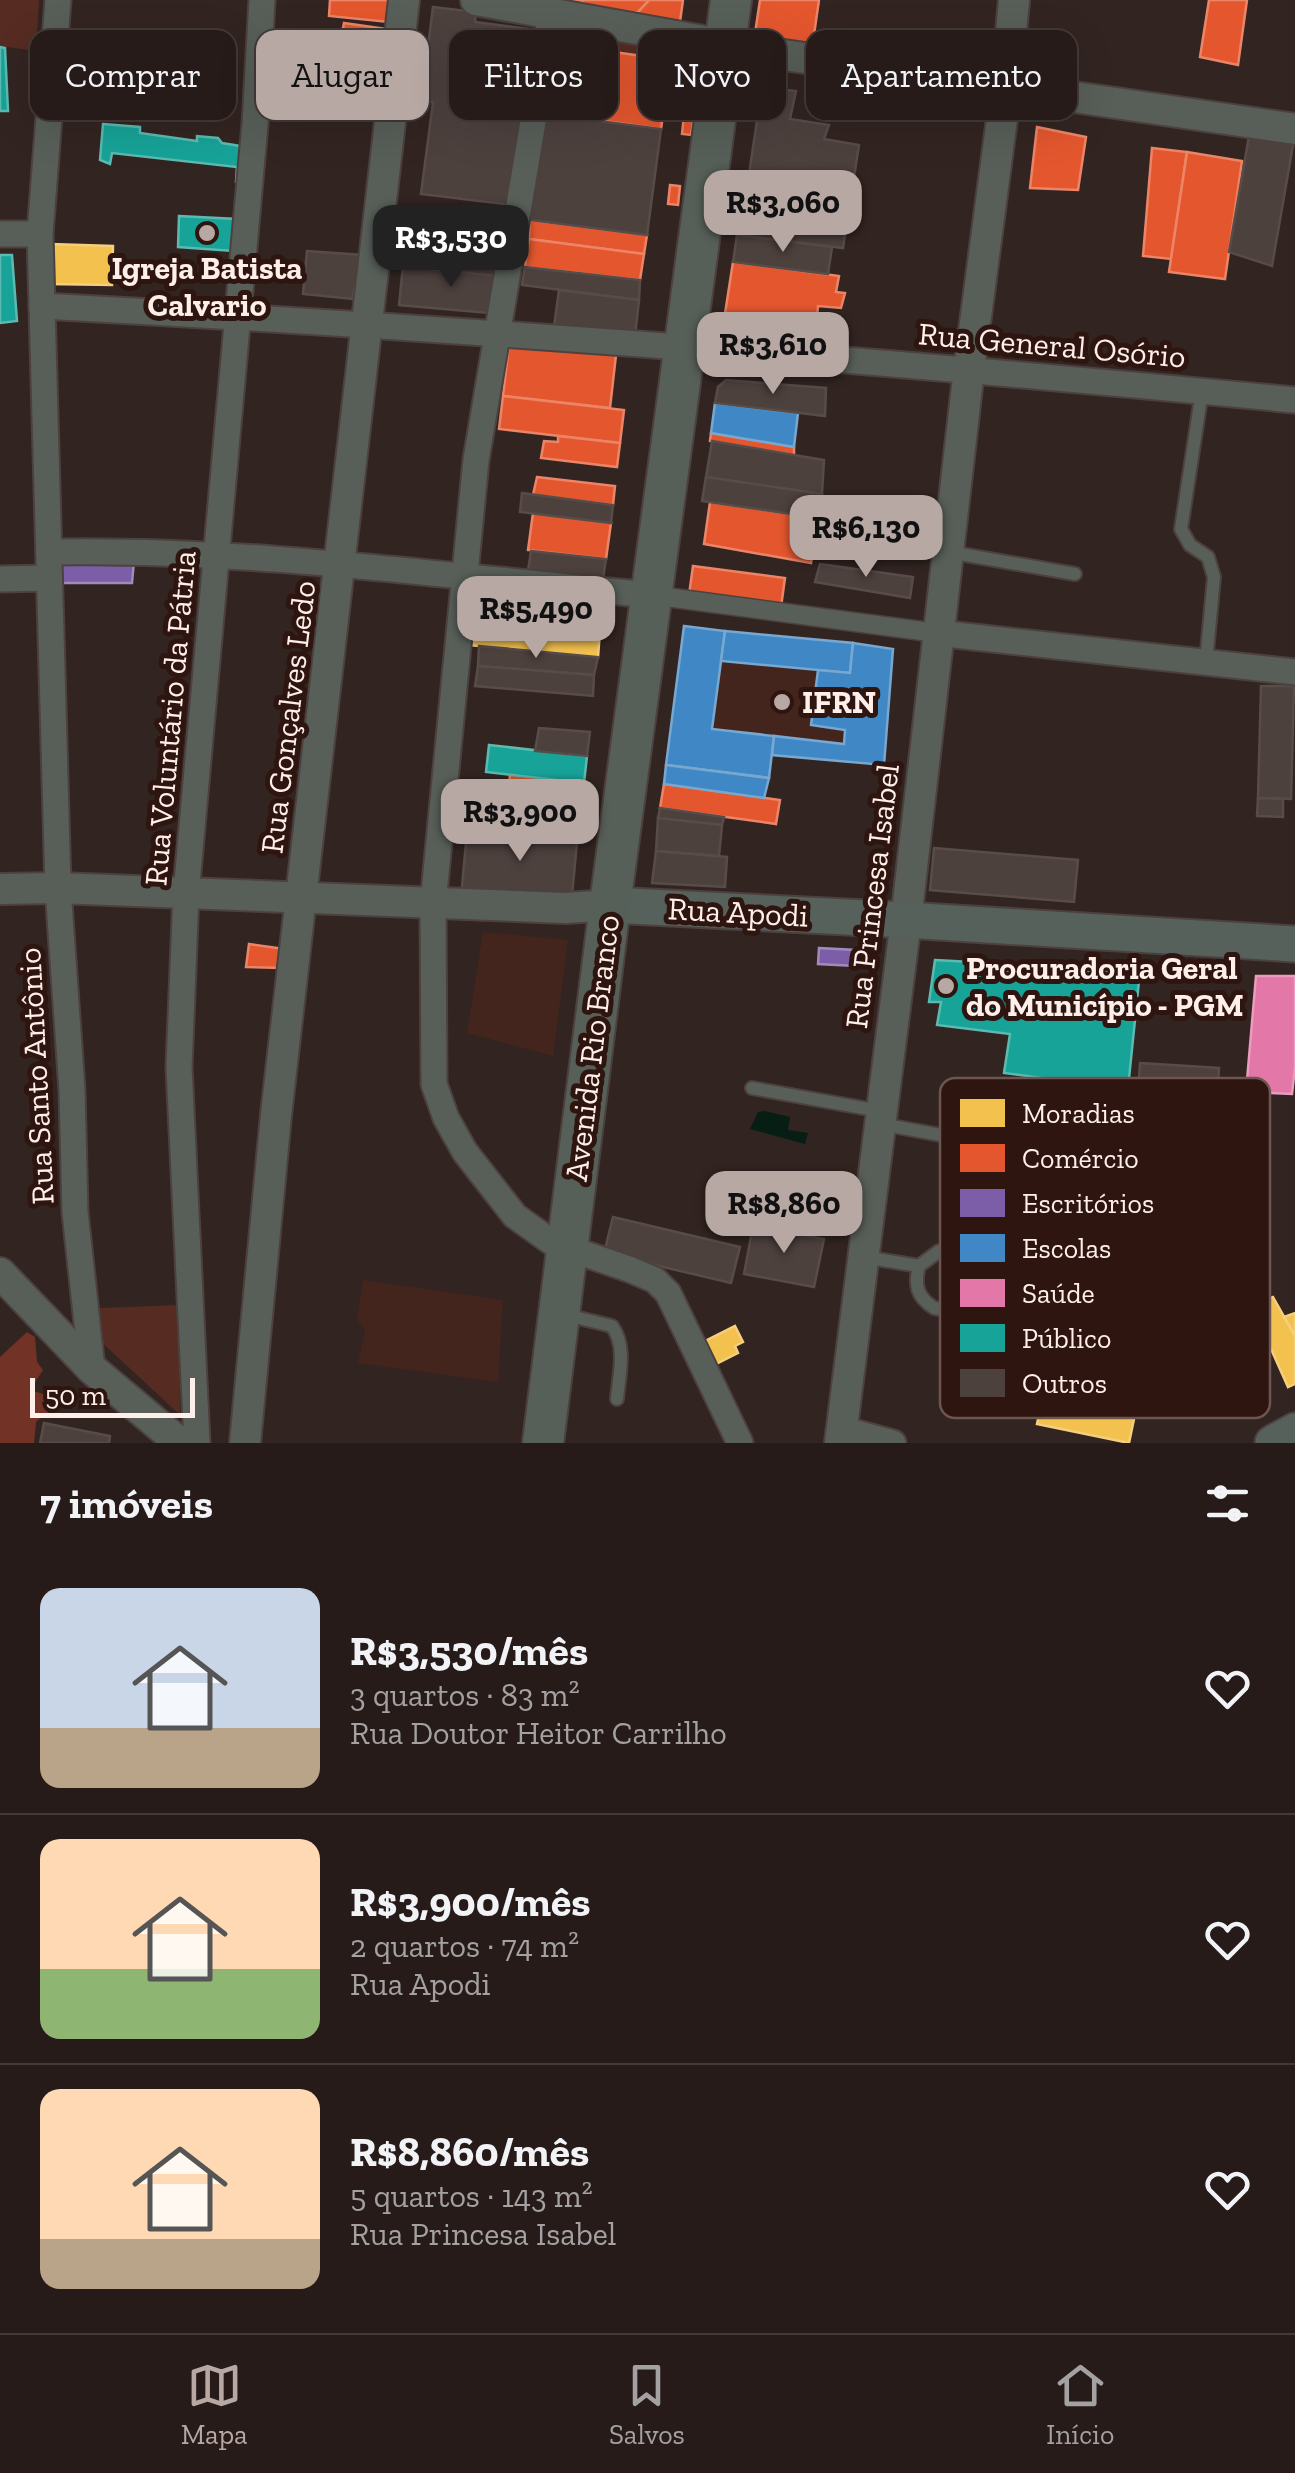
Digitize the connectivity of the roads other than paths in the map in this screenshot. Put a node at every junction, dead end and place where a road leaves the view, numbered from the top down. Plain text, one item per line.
1 (58, 0) edge
2 (262, 0) edge
3 (404, 0) edge
4 (476, 0) edge
5 (731, 0) edge
6 (1014, 0) edge
7 (552, 7) edge
8 (657, 30) edge
9 (727, 30) edge
10 (1011, 30) edge
11 (1077, 98) edge
12 (715, 120) edge
13 (1002, 120) edge
14 (1295, 130) edge
15 (0, 234) edge
16 (40, 234) junction
17 (42, 306) junction
18 (238, 316) junction
19 (366, 324) junction
20 (498, 333) junction
21 (683, 348) junction
22 (969, 369) junction
23 (1202, 392) junction
24 (1295, 400) edge
25 (946, 552) junction
26 (218, 554) junction
27 (49, 565) junction
28 (341, 566) junction
29 (1075, 574) dead end
30 (0, 578) edge
31 (464, 578) junction
32 (650, 596) junction
33 (937, 632) junction
34 (1206, 662) junction
35 (1295, 672) edge
36 (0, 888) edge
37 (58, 888) junction
38 (186, 894) junction
39 (301, 899) junction
40 (433, 904) junction
41 (610, 905) junction
42 (906, 920) junction
43 (1295, 944) edge
44 (752, 1088) dead end
45 (881, 1118) junction
46 (940, 1130) edge
47 (566, 1250) junction
48 (940, 1251) edge
49 (864, 1257) junction
50 (919, 1266) junction
51 (0, 1273) edge
52 (940, 1309) edge
53 (558, 1314) junction
54 (92, 1370) junction
55 (617, 1399) dead end
56 (1295, 1431) edge
57 (841, 1436) edge
58 (180, 1443) edge
59 (197, 1443) edge
60 (246, 1443) edge
61 (544, 1443) edge
62 (740, 1443) edge
63 (893, 1443) edge
64 (1272, 1443) edge

1 - 16 street, Rua Santo Antônio
2 - 18 street, Rua Voluntário da Pátria
3 - 19 street, Rua Gonçalves Ledo
4 - 7 street
5 - 9 main road, Avenida Rio Branco
6 - 10 street, Rua Princesa Isabel
7 - 8 street
7 - 20 street
11 - 14 street
12 - 21 main road, Avenida Rio Branco
13 - 22 street, Rua Princesa Isabel
15 - 16 street
16 - 17 street, Rua Santo Antônio
17 - 18 street, Rua General Osório
17 - 27 street, Rua Santo Antônio
18 - 19 street, Rua General Osório
18 - 26 street, Rua Voluntário da Pátria
19 - 20 street, Rua General Osório
19 - 28 street, Rua Gonçalves Ledo
20 - 21 street, Rua General Osório
20 - 31 street
21 - 22 street, Rua General Osório
21 - 32 main road, Avenida Rio Branco
22 - 23 street, Rua General Osório
22 - 25 street, Rua Princesa Isabel
23 - 24 street, Rua General Osório
23 - 34 lane
25 - 29 lane
25 - 33 street, Rua Princesa Isabel
26 - 27 street
26 - 28 street
26 - 38 street, Rua Voluntário da Pátria
27 - 30 street
27 - 37 street, Rua Santo Antônio
28 - 31 street
28 - 39 street, Rua Gonçalves Ledo
31 - 32 street
31 - 40 street
32 - 33 street
32 - 41 main road, Avenida Rio Branco
33 - 34 street
33 - 42 street, Rua Princesa Isabel
34 - 35 street
36 - 37 street, Rua Apodi
37 - 38 street, Rua Apodi
37 - 54 street, Rua Santo Antônio
38 - 39 street, Rua Apodi
38 - 59 street, Rua Voluntário da Pátria
39 - 40 street, Rua Apodi
39 - 60 street, Rua Gonçalves Ledo
40 - 41 street, Rua Apodi
40 - 47 street
41 - 42 main road, Rua Apodi
41 - 47 main road, Avenida Rio Branco
42 - 43 main road, Rua Apodi
42 - 45 street, Rua Princesa Isabel
44 - 45 lane
45 - 46 lane
45 - 49 street, Rua Princesa Isabel
47 - 53 main road, Avenida Rio Branco
47 - 62 street
48 - 50 lane
49 - 50 lane
49 - 57 street, Rua Princesa Isabel
50 - 52 lane
51 - 54 street
53 - 55 lane
53 - 61 main road, Avenida Rio Branco
54 - 58 street
56 - 64 main road
57 - 63 street

